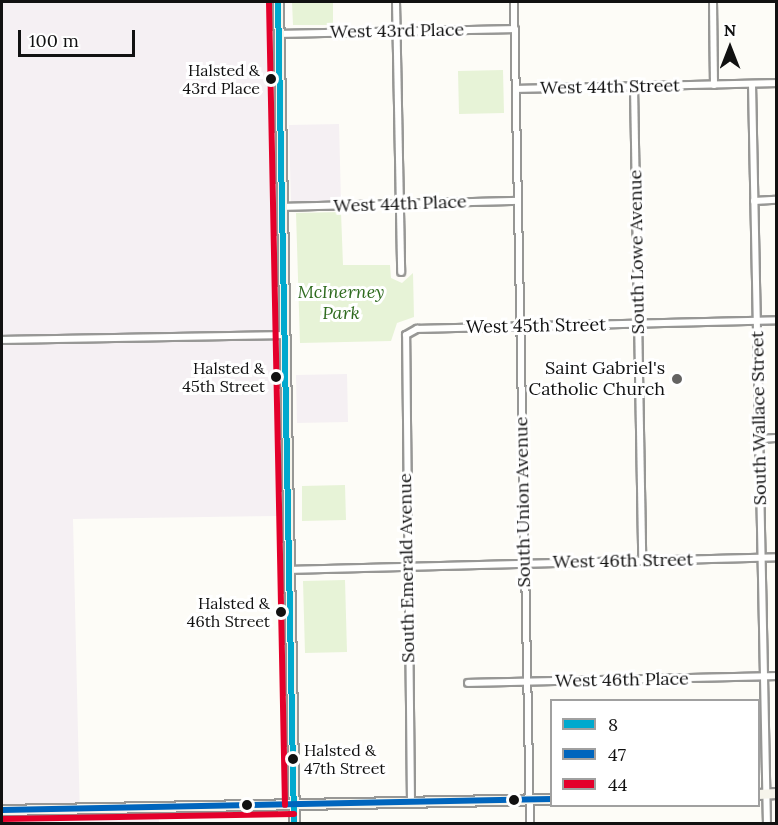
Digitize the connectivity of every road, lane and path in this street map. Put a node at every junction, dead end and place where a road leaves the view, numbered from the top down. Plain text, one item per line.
1 (278, 2) edge
2 (396, 2) edge
3 (514, 2) edge
4 (713, 2) edge
5 (514, 29) junction
6 (397, 32) junction
7 (279, 34) junction
8 (777, 83) edge
9 (752, 84) junction
10 (714, 85) junction
11 (634, 86) junction
12 (516, 89) junction
13 (777, 200) edge
14 (518, 201) junction
15 (754, 201) junction
16 (400, 204) junction
17 (282, 207) junction
18 (401, 272) dead end
19 (777, 320) edge
20 (757, 321) junction
21 (638, 323) junction
22 (520, 326) junction
23 (285, 335) junction
24 (406, 335) joint
25 (2, 340) edge
26 (777, 438) edge
27 (759, 439) junction
28 (777, 557) edge
29 (761, 558) junction
30 (642, 561) junction
31 (525, 564) junction
32 (407, 567) junction
33 (289, 570) junction
34 (764, 676) junction
35 (777, 676) edge
36 (527, 682) junction
37 (468, 683) dead end
38 (767, 794) edge
39 (529, 799) junction
40 (550, 799) edge
41 (411, 802) junction
42 (294, 805) junction
43 (2, 810) edge
44 (294, 824) edge
45 (530, 824) edge
46 (767, 824) edge

1 - 7 main road
2 - 6 street
3 - 5 street, South Union Avenue
4 - 10 street
5 - 6 street, West 43rd Place
5 - 12 street, South Union Avenue
6 - 7 street, West 43rd Place
6 - 16 street
7 - 17 main road
8 - 9 street, West 44th Street
9 - 10 street, West 44th Street
9 - 15 street, South Wallace Street
10 - 11 street, West 44th Street
11 - 12 street, West 44th Street
11 - 21 street, South Lowe Avenue
12 - 14 street, South Union Avenue
13 - 15 street
14 - 16 street, West 44th Place
14 - 22 street, South Union Avenue
15 - 20 street, South Wallace Street
16 - 17 street, West 44th Place
16 - 18 street
17 - 23 main road
19 - 20 street, West 45th Street
20 - 21 street, West 45th Street
20 - 27 street, South Wallace Street
21 - 22 street, West 45th Street
21 - 30 street, South Lowe Avenue
22 - 24 street, West 45th Street
22 - 31 street, South Union Avenue
23 - 25 street
23 - 33 main road
24 - 32 street, South Emerald Avenue
26 - 27 street
27 - 29 street, South Wallace Street
28 - 29 street, West 46th Street
29 - 30 street, West 46th Street
29 - 34 street, South Wallace Street
30 - 31 street, West 46th Street
31 - 32 street, West 46th Street
31 - 36 street, South Union Avenue
32 - 33 street, West 46th Street
32 - 41 street, South Emerald Avenue
33 - 42 main road
34 - 35 street, West 46th Place
34 - 36 street, West 46th Place
34 - 38 street, South Wallace Street
36 - 37 street, West 46th Place
36 - 39 street, South Union Avenue
38 - 46 street, South Wallace Street
39 - 40 main road
39 - 41 main road
39 - 45 street, South Union Avenue
41 - 42 main road
42 - 43 main road
42 - 44 main road

